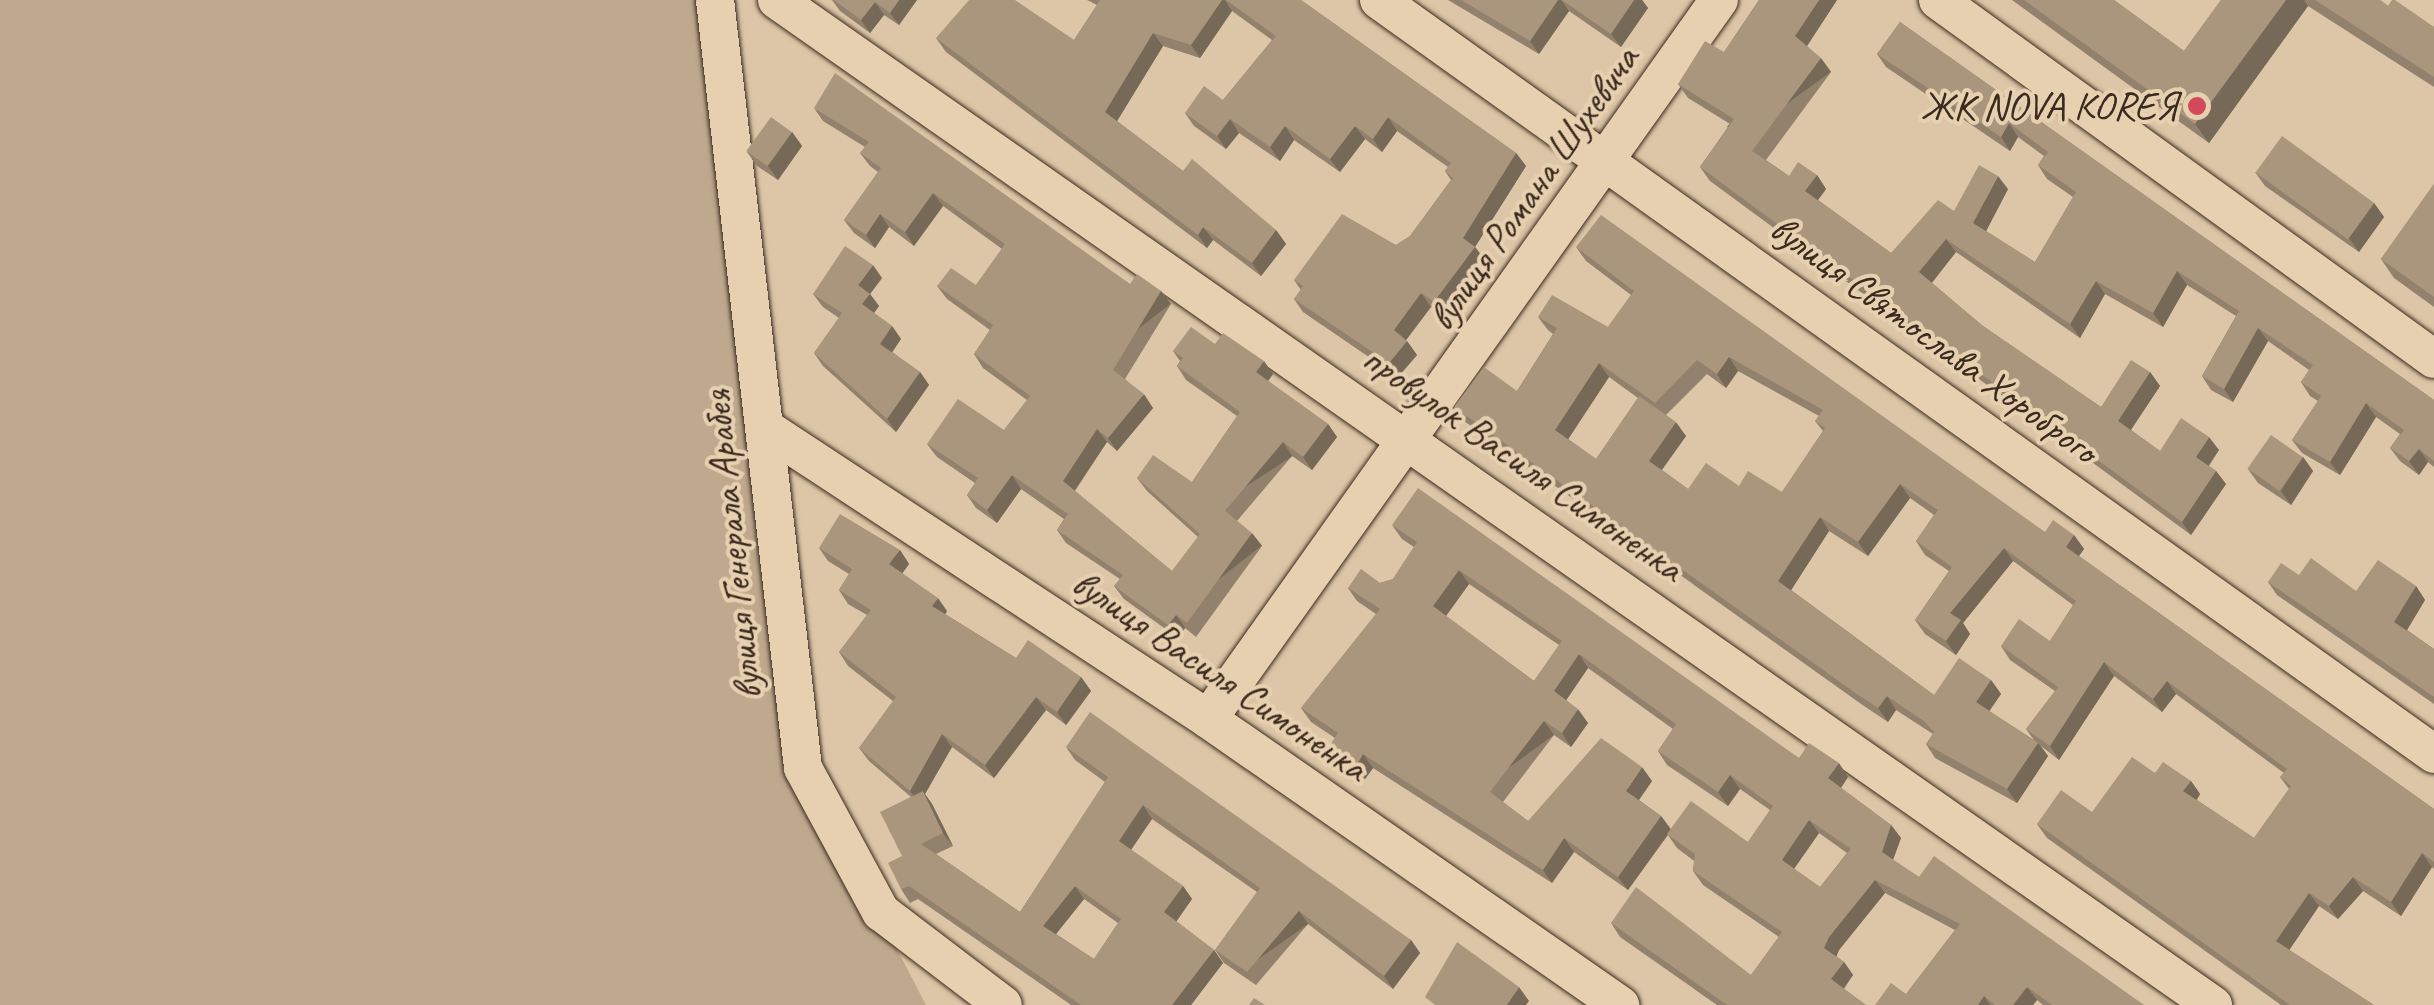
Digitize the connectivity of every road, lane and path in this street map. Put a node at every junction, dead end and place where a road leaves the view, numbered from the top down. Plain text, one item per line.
1 (715, 0) edge
2 (777, 0) edge
3 (1379, 0) edge
4 (1719, 0) edge
5 (1938, 0) edge
6 (1606, 158) junction
7 (2434, 359) edge
8 (764, 428) junction
9 (1414, 440) junction
10 (1208, 718) junction
11 (2434, 754) edge
12 (995, 1003) edge
13 (1620, 1005) edge
14 (2213, 1005) edge

1 - 8 street, вулиця Генерала Арабея
2 - 9 street, провулок Василя Симоненка
3 - 6 street, вулиця Святослава Хороброго
4 - 6 street, вулиця Романа Шухевича
5 - 7 street
6 - 9 street, вулиця Романа Шухевича
6 - 11 street, вулиця Святослава Хороброго
8 - 10 street, вулиця Василя Симоненка
8 - 12 street, вулиця Генерала Арабея
9 - 10 street, вулиця Романа Шухевича
9 - 14 street, провулок Василя Симоненка
10 - 13 street, вулиця Василя Симоненка

